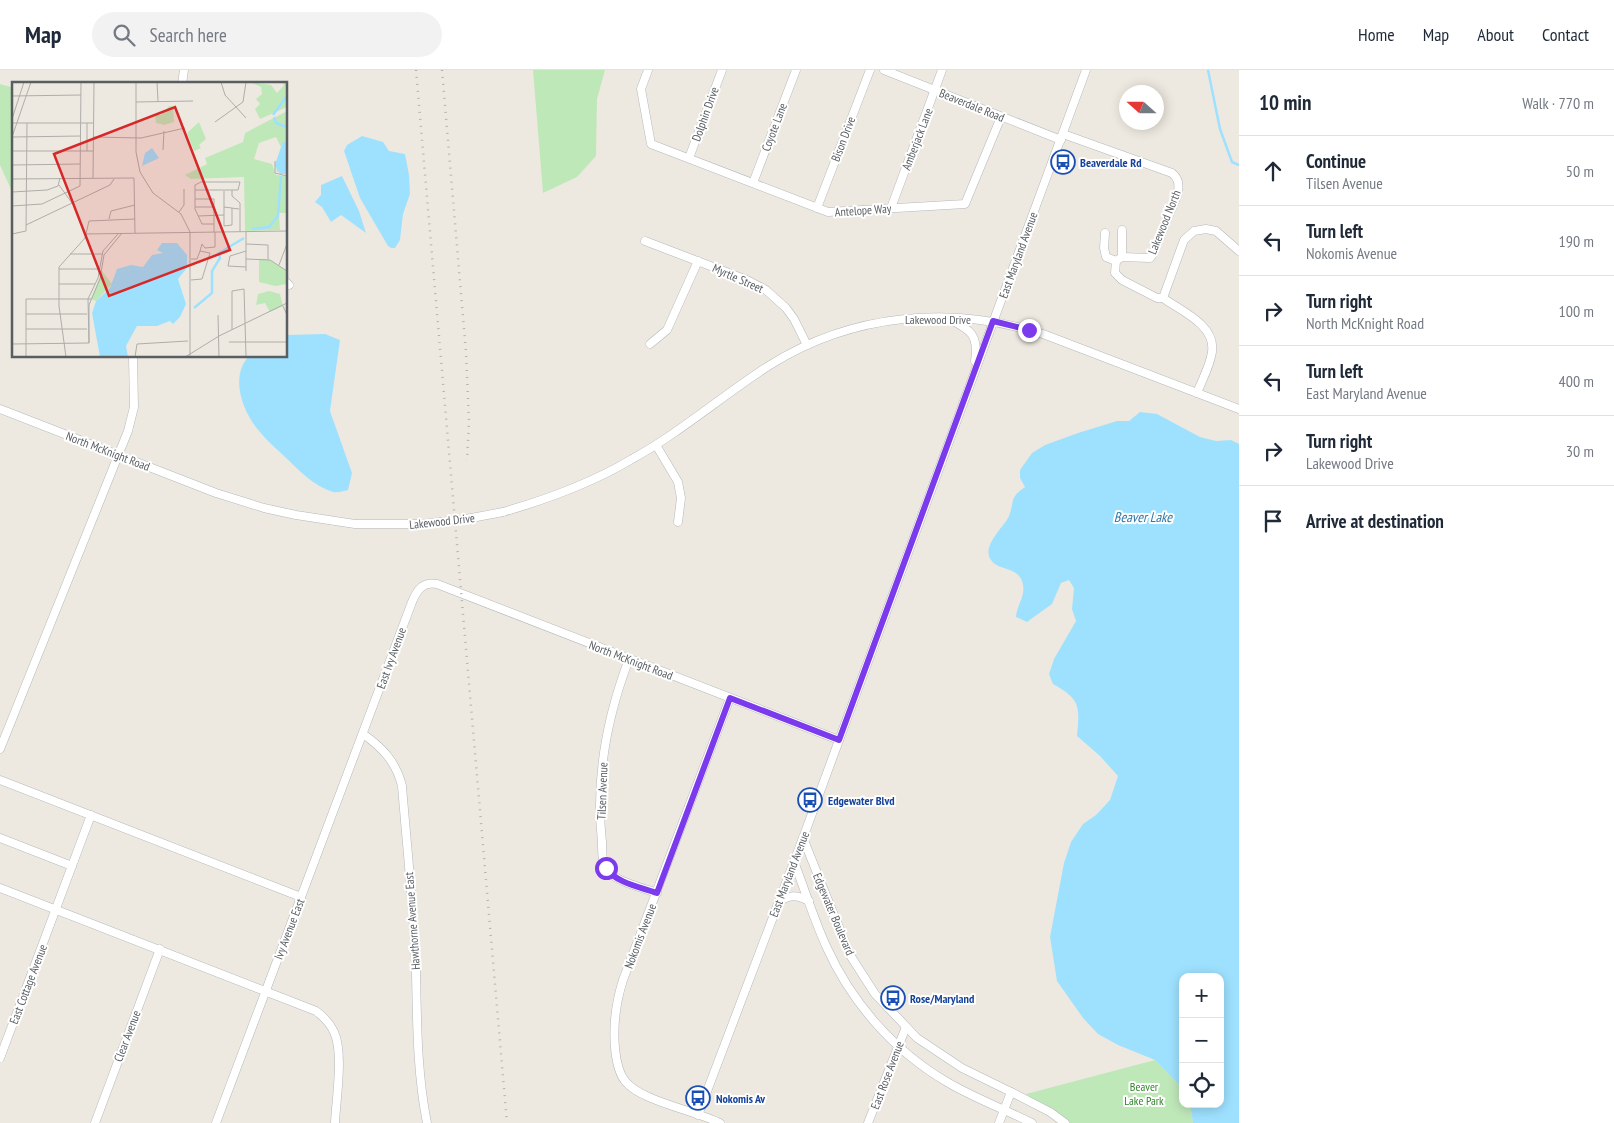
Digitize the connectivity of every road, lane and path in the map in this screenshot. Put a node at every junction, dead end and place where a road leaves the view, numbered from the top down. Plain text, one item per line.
1 (648, 70) edge
2 (722, 70) edge
3 (796, 70) edge
4 (870, 70) edge
5 (884, 70) edge
6 (942, 70) edge
7 (1086, 70) edge
8 (936, 91) junction
9 (1001, 117) junction
10 (1062, 137) junction
11 (689, 158) junction
12 (753, 183) junction
13 (816, 208) junction
14 (891, 208) junction
15 (1122, 230) dead end
16 (1105, 233) dead end
17 (645, 241) dead end
18 (1239, 251) edge
19 (1119, 259) junction
20 (698, 261) junction
21 (1163, 298) junction
22 (945, 317) junction
23 (993, 321) junction
24 (650, 344) dead end
25 (807, 345) junction
26 (132, 358) edge
27 (973, 376) junction
28 (1197, 392) junction
29 (0, 409) edge
30 (1239, 409) edge
31 (656, 445) junction
32 (119, 455) junction
33 (216, 493) joint
34 (678, 522) dead end
35 (423, 585) joint
36 (629, 658) junction
37 (730, 698) junction
38 (363, 734) junction
39 (839, 740) junction
40 (0, 750) edge
41 (0, 780) edge
42 (91, 815) junction
43 (0, 838) edge
44 (803, 838) junction
45 (794, 862) junction
46 (72, 866) junction
47 (0, 888) edge
48 (657, 893) junction
49 (301, 897) junction
50 (809, 901) junction
51 (779, 902) junction
52 (56, 910) junction
53 (160, 949) junction
54 (266, 990) junction
55 (906, 1027) junction
56 (898, 1046) junction
57 (0, 1058) edge
58 (1011, 1092) junction
59 (1004, 1109) junction
60 (698, 1115) junction
61 (95, 1123) edge
62 (216, 1123) edge
63 (335, 1123) edge
64 (427, 1123) edge
65 (720, 1123) edge
66 (868, 1123) edge
67 (999, 1123) edge
68 (1032, 1123) edge
69 (1065, 1123) edge

1 - 11 street, Antelope Way
2 - 11 street, Dolphin Drive
3 - 12 street, Coyote Lane
4 - 13 street, Bison Drive
5 - 8 street, Beaverdale Road
6 - 8 street, Amberjack Lane
7 - 10 street, East Maryland Avenue
8 - 9 street, Beaverdale Road
8 - 14 street, Amberjack Lane
9 - 10 street, Beaverdale Road
9 - 14 street, Antelope Way
10 - 19 street, Lakewood North
10 - 23 street, East Maryland Avenue
11 - 12 street, Antelope Way
12 - 13 street, Antelope Way
13 - 14 street, Antelope Way
15 - 19 street
16 - 19 street
17 - 20 street, Myrtle Street
18 - 21 street
19 - 21 street
20 - 24 street
20 - 25 street, Myrtle Street
21 - 28 street
22 - 23 street, Lakewood Drive
22 - 25 street, Lakewood Drive
22 - 27 street
23 - 27 street, East Maryland Avenue
23 - 28 street, Lakewood Drive
25 - 31 street, Lakewood Drive
26 - 32 street
27 - 39 street, East Maryland Avenue
28 - 30 street, Lakewood Drive
29 - 32 street, North McKnight Road
31 - 33 street, Lakewood Drive, bridge
31 - 34 street
32 - 33 street, North McKnight Road
32 - 40 street
35 - 36 street, North McKnight Road
35 - 38 street, East Ivy Avenue
36 - 37 street, North McKnight Road
36 - 48 street, Tilsen Avenue
37 - 39 street, North McKnight Road
37 - 48 street, Nokomis Avenue
38 - 49 street, Ivy Avenue East
38 - 64 street, Hawthorne Avenue East
39 - 44 street, East Maryland Avenue
41 - 42 street
42 - 46 street, East Cottage Avenue
42 - 49 street
43 - 46 street
44 - 45 street, East Maryland Avenue
44 - 55 street, Edgewater Boulevard
45 - 50 street, Edgewater Boulevard
45 - 51 street, East Maryland Avenue
46 - 52 street, East Cottage Avenue
47 - 52 street
48 - 60 street, Nokomis Avenue
49 - 54 street, Ivy Avenue East
50 - 51 street, Edgewater Boulevard
50 - 56 street, Edgewater Boulevard
51 - 60 street, East Maryland Avenue
52 - 53 street
52 - 57 street, East Cottage Avenue
53 - 54 street
53 - 61 street, Clear Avenue
54 - 62 street, Ivy Avenue East
54 - 63 street
55 - 56 street, East Rose Avenue
55 - 58 street, Edgewater Boulevard
56 - 59 street, Edgewater Boulevard
56 - 66 street, East Rose Avenue
58 - 59 street
58 - 69 street, Edgewater Boulevard
59 - 67 street
59 - 68 street, Edgewater Boulevard
60 - 65 street, Nokomis Avenue

